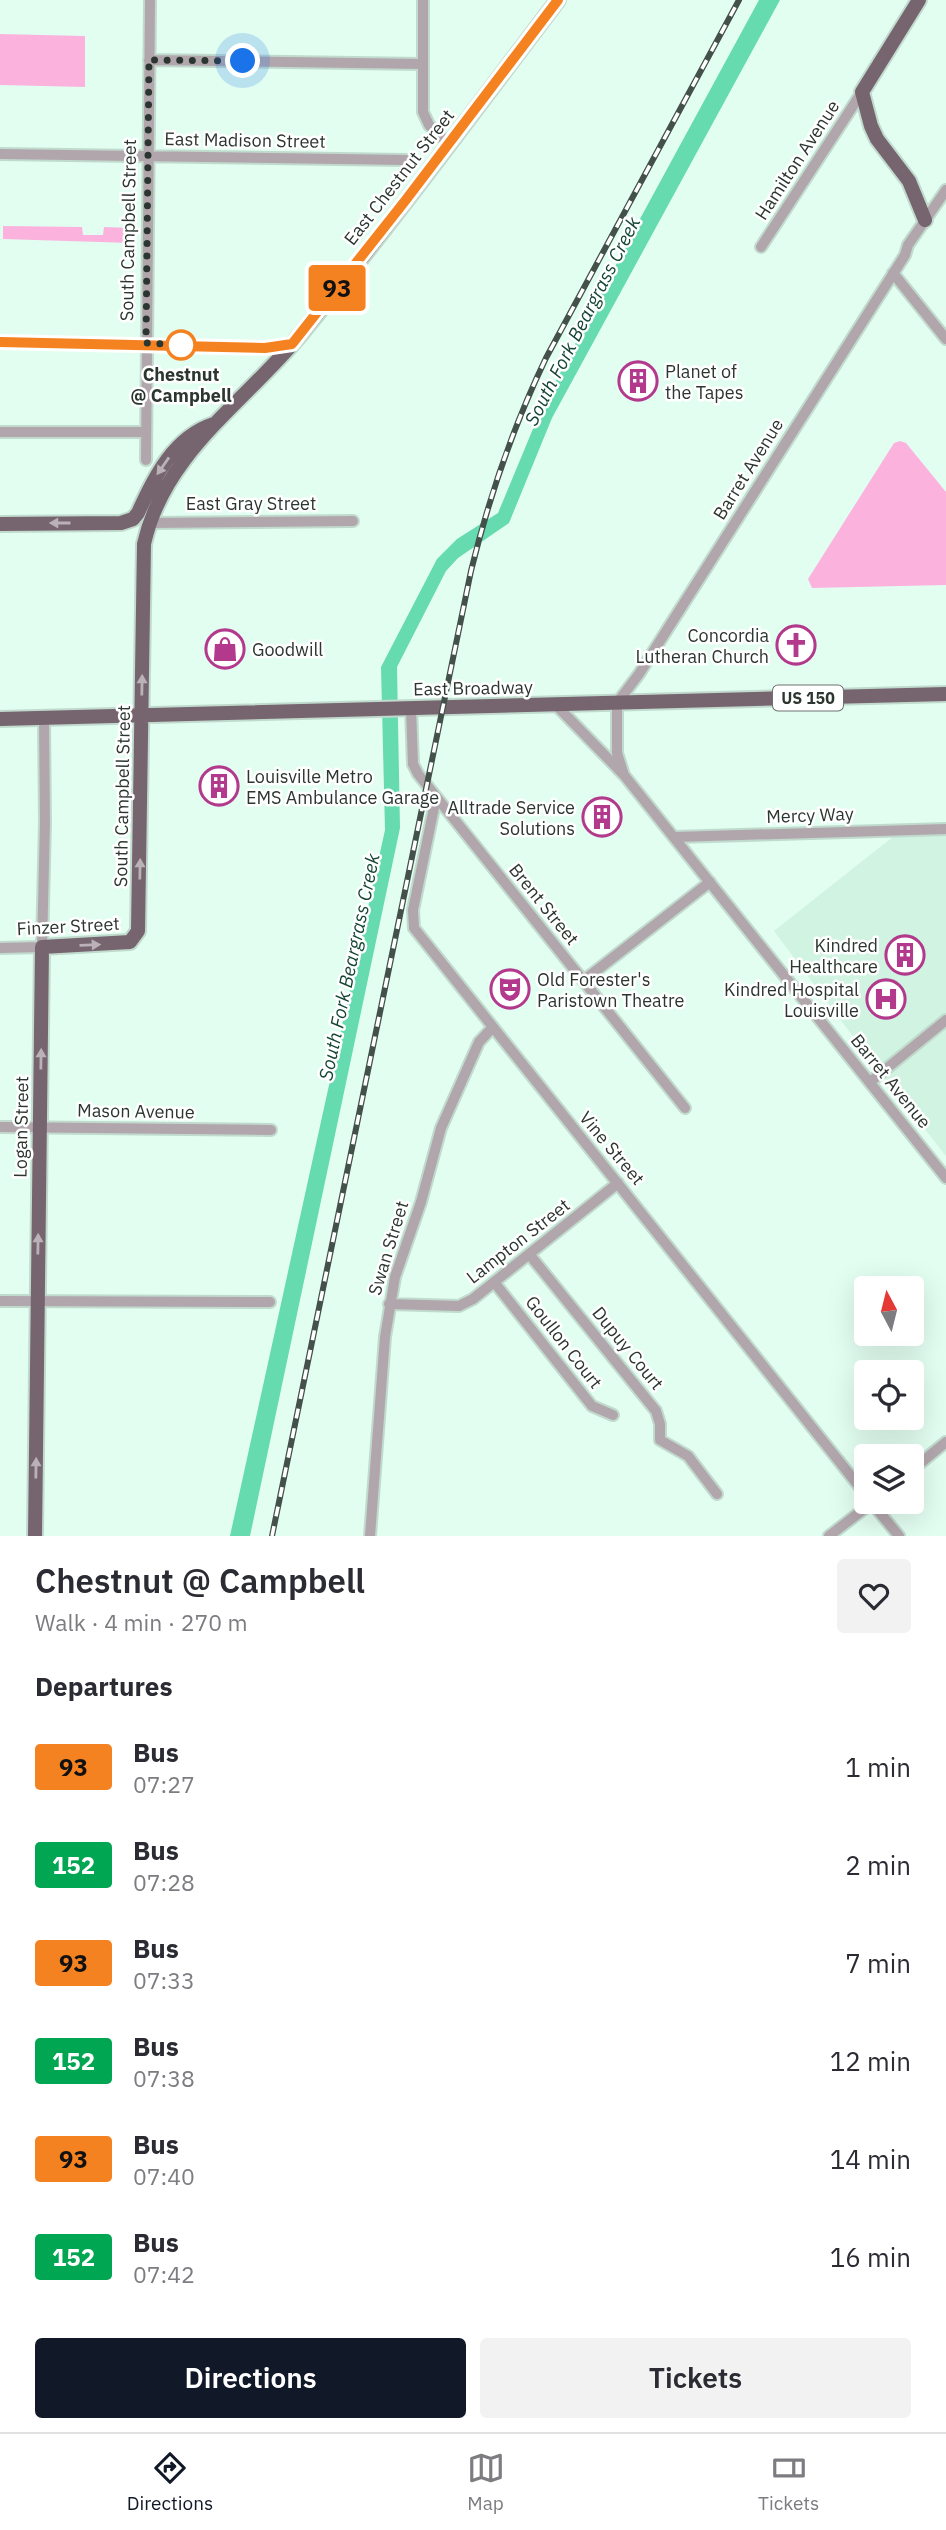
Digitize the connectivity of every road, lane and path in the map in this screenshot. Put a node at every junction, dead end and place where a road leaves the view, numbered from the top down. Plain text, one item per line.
1 (150, 0) edge
2 (423, 0) edge
3 (558, 0) edge
4 (919, 0) edge
5 (149, 60) junction
6 (422, 64) junction
7 (862, 92) junction
8 (449, 144) junction
9 (0, 154) edge
10 (148, 156) junction
11 (406, 160) dead end
12 (946, 190) edge
13 (925, 220) junction
14 (761, 247) dead end
15 (893, 273) junction
16 (946, 339) edge
17 (0, 342) edge
18 (146, 343) junction
19 (292, 344) junction
20 (214, 424) junction
21 (0, 432) edge
22 (146, 432) junction
23 (146, 460) dead end
24 (352, 521) dead end
25 (121, 523) junction
26 (149, 523) junction
27 (0, 524) edge
28 (143, 655) junction
29 (946, 694) edge
30 (617, 703) junction
31 (556, 705) junction
32 (405, 709) junction
33 (142, 715) junction
34 (44, 718) junction
35 (0, 719) edge
36 (624, 775) junction
37 (436, 798) junction
38 (946, 829) edge
39 (675, 837) junction
40 (710, 882) junction
41 (135, 936) joint
42 (42, 947) junction
43 (0, 948) edge
44 (583, 981) junction
45 (946, 1020) edge
46 (492, 1028) junction
47 (870, 1083) junction
48 (685, 1108) dead end
49 (0, 1127) edge
50 (40, 1128) junction
51 (271, 1130) dead end
52 (946, 1178) edge
53 (618, 1183) junction
54 (529, 1254) junction
55 (494, 1282) junction
56 (0, 1301) edge
57 (37, 1301) junction
58 (270, 1302) dead end
59 (389, 1304) junction
60 (613, 1415) dead end
61 (946, 1442) edge
62 (924, 1460) edge
63 (854, 1480) edge
64 (717, 1494) dead end
65 (857, 1514) edge
66 (882, 1514) edge
67 (35, 1536) edge
68 (370, 1536) edge
69 (830, 1536) edge
70 (899, 1536) edge

1 - 5 street, South Campbell Street
2 - 6 street
3 - 8 main road, East Chestnut Street
4 - 7 main road
5 - 6 street
5 - 10 street, South Campbell Street
6 - 8 street
7 - 13 main road
7 - 14 street, Hamilton Avenue
8 - 19 main road, East Chestnut Street
9 - 10 street, East Madison Street
10 - 11 street, East Madison Street
10 - 18 street, South Campbell Street
12 - 13 street, Barret Avenue
13 - 15 street, Barret Avenue
15 - 16 street
15 - 30 street, Barret Avenue
17 - 18 street
18 - 19 street
18 - 22 street, South Campbell Street
19 - 20 main road, East Chestnut Street
20 -> 25 main road
20 - 26 main road, South Campbell Street
21 - 22 street
22 - 23 street, South Campbell Street
24 - 26 street, East Gray Street
25 -> 27 main road
25 - 28 main road, South Campbell Street
26 - 28 main road, South Campbell Street
33 -> 28 main road, South Campbell Street
29 - 30 main road, East Broadway / US 150
30 - 31 main road, East Broadway / US 150
30 - 36 street, Barret Avenue
31 - 32 main road, East Broadway / US 150
31 - 36 street, Barret Avenue
32 - 33 main road, East Broadway / US 150
32 - 37 street, Brent Street
33 - 34 main road, East Broadway / US 150
41 -> 33 main road, South Campbell Street
34 - 35 main road, East Broadway / US 150
34 - 42 street, Logan Street
36 - 39 street, Barret Avenue
37 - 44 street, Brent Street
37 - 46 street, Vine Street
38 - 39 street, Mercy Way
39 - 40 street, Barret Avenue
40 - 44 street
40 - 47 street, Barret Avenue
42 -> 41 main road, Finzer Street
42 - 43 street, Finzer Street
50 -> 42 main road, Logan Street
44 - 48 street, Brent Street
45 - 47 street
46 - 53 street, Vine Street
46 - 59 street, Swan Street
47 - 52 street, Barret Avenue
49 - 50 street, Mason Avenue
50 - 51 street, Mason Avenue
57 -> 50 main road, Logan Street
53 - 54 street, Lampton Street
53 - 63 street, Vine Street
54 - 55 street, Lampton Street
54 - 64 street, Dupuy Court
55 - 59 street, Lampton Street
55 - 60 street, Goullon Court
56 - 57 street
57 - 58 street
67 -> 57 main road, Logan Street
59 - 68 street, Swan Street
61 - 62 street
65 - 69 street
66 - 70 street

